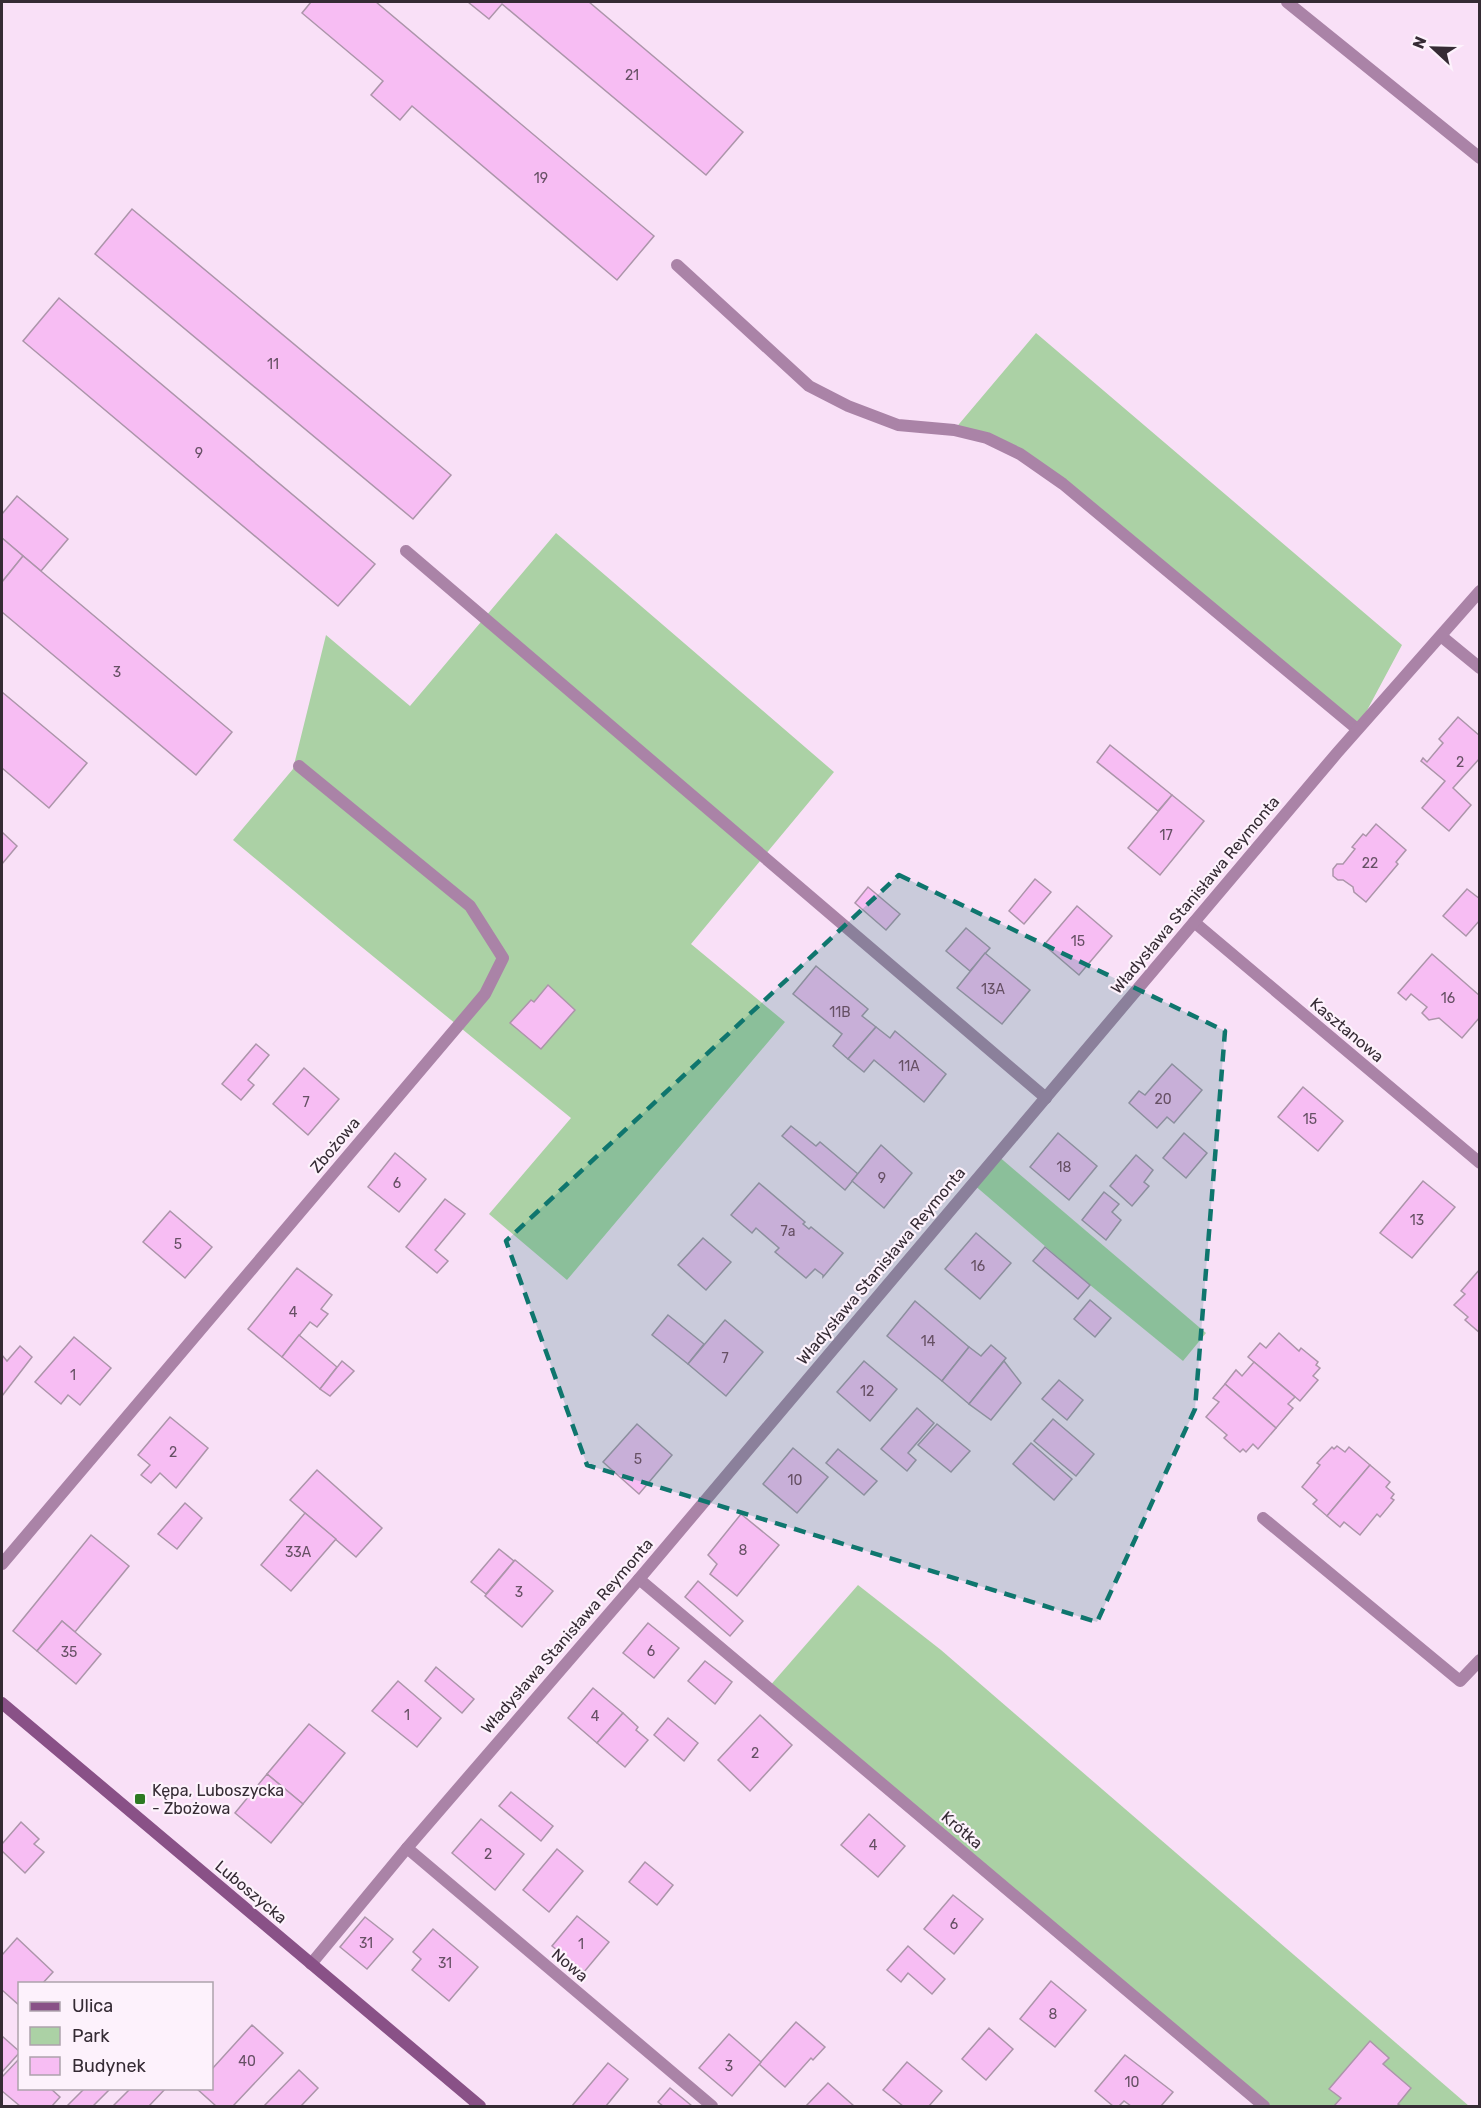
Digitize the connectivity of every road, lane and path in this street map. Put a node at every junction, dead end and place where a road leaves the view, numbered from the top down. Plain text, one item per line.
1 (1287, 2) edge
2 (1479, 158) edge
3 (677, 265) dead end
4 (406, 550) dead end
5 (1479, 591) edge
6 (1441, 636) junction
7 (1479, 668) edge
8 (1357, 729) junction
9 (299, 766) dead end
10 (1194, 922) junction
11 (1046, 1098) junction
12 (1479, 1163) edge
13 (1263, 1518) dead end
14 (2, 1564) edge
15 (639, 1579) junction
16 (1479, 1660) edge
17 (2, 1703) edge
18 (407, 1848) junction
19 (311, 1964) junction
20 (480, 2106) edge
21 (712, 2106) edge
22 (1264, 2106) edge

1 - 2 street
3 - 8 street
4 - 11 street
5 - 6 street, Władysława Stanisława Reymonta
6 - 7 street
6 - 8 street, Władysława Stanisława Reymonta
8 - 10 street, Władysława Stanisława Reymonta
9 - 14 street, Zbożowa
10 - 11 street, Władysława Stanisława Reymonta
10 - 12 street, Kasztanowa
11 - 15 street, Władysława Stanisława Reymonta
13 - 16 street
15 - 18 street, Władysława Stanisława Reymonta
15 - 22 street, Krótka
17 - 19 street, Luboszycka
18 - 19 street, Władysława Stanisława Reymonta
18 - 21 street, Nowa
19 - 20 street, Luboszycka

